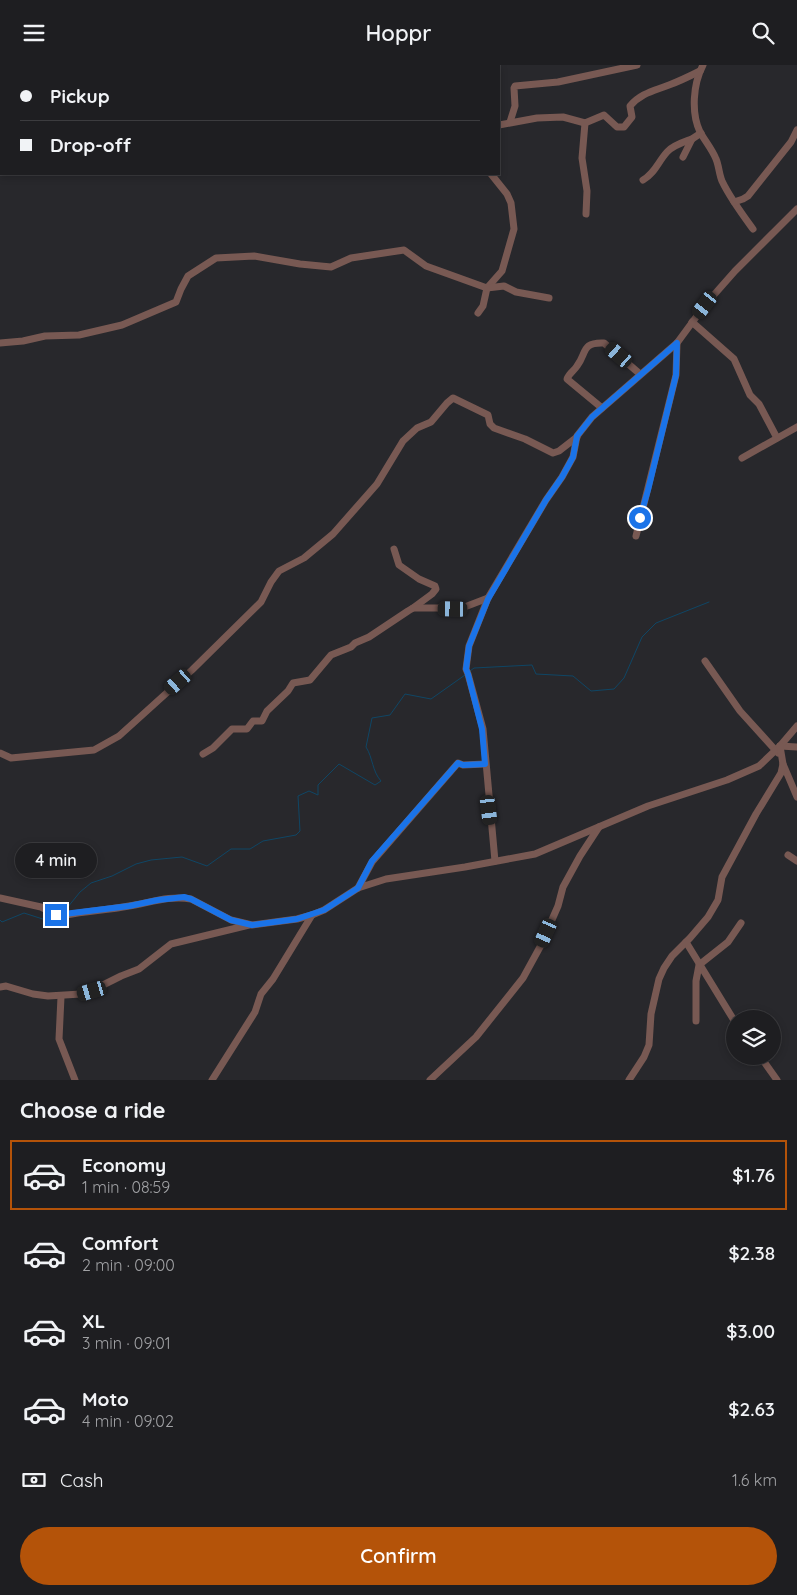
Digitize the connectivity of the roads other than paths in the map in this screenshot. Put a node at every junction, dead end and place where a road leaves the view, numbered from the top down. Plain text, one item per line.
1 (636, 65) edge
2 (701, 68) edge
3 (510, 122) junction
4 (585, 123) junction
5 (500, 125) edge
6 (797, 130) edge
7 (700, 133) junction
8 (692, 139) junction
9 (683, 157) dead end
10 (492, 175) edge
11 (643, 180) dead end
12 (734, 202) junction
13 (797, 209) edge
14 (586, 214) dead end
15 (753, 229) dead end
16 (486, 288) junction
17 (549, 298) dead end
18 (478, 313) dead end
19 (692, 322) junction
20 (0, 343) edge
21 (677, 343) junction
22 (640, 374) junction
23 (602, 408) junction
24 (797, 427) edge
25 (577, 436) junction
26 (777, 438) junction
27 (742, 458) dead end
28 (636, 536) dead end
29 (394, 549) dead end
30 (488, 599) junction
31 (413, 608) junction
32 (705, 661) dead end
33 (797, 726) edge
34 (797, 747) edge
35 (778, 748) junction
36 (0, 753) edge
37 (203, 754) dead end
38 (782, 760) junction
39 (485, 764) junction
40 (797, 797) edge
41 (599, 827) junction
42 (788, 855) dead end
43 (495, 861) junction
44 (797, 861) edge
45 (358, 888) junction
46 (0, 898) edge
47 (312, 915) junction
48 (741, 923) dead end
49 (252, 925) junction
50 (686, 942) junction
51 (699, 965) junction
52 (0, 987) edge
53 (61, 997) junction
54 (727, 1010) edge
55 (696, 1021) dead end
56 (766, 1065) edge
57 (75, 1080) edge
58 (212, 1080) edge
59 (430, 1080) edge
60 (630, 1080) edge
61 (777, 1080) edge

1 - 3 street
2 - 4 street
2 - 7 street
3 - 4 street
3 - 5 street
4 - 14 street
6 - 12 street
7 - 8 street
7 - 12 street
8 - 9 street
8 - 11 street
10 - 16 street
12 - 15 street
13 - 19 street
16 - 17 street
16 - 18 street
16 - 20 street
19 - 21 street
19 - 26 street
21 - 22 street
21 - 28 street
22 - 23 street
22 - 23 street
23 - 25 street
24 - 26 street
25 - 30 street
25 - 36 street
26 - 27 street
29 - 31 street
30 - 31 street
30 - 39 street
31 - 37 street
32 - 35 street
33 - 35 street
34 - 35 street
35 - 38 street
35 - 41 street
38 - 40 street
38 - 50 street
39 - 43 street
39 - 45 street
41 - 43 street
41 - 59 street
42 - 44 street
43 - 45 street
45 - 47 street
46 - 49 street
47 - 49 street
47 - 58 street
48 - 51 street
49 - 53 street
50 - 51 street
50 - 60 street
51 - 54 street
51 - 55 street
52 - 53 street
53 - 57 street
56 - 61 street

